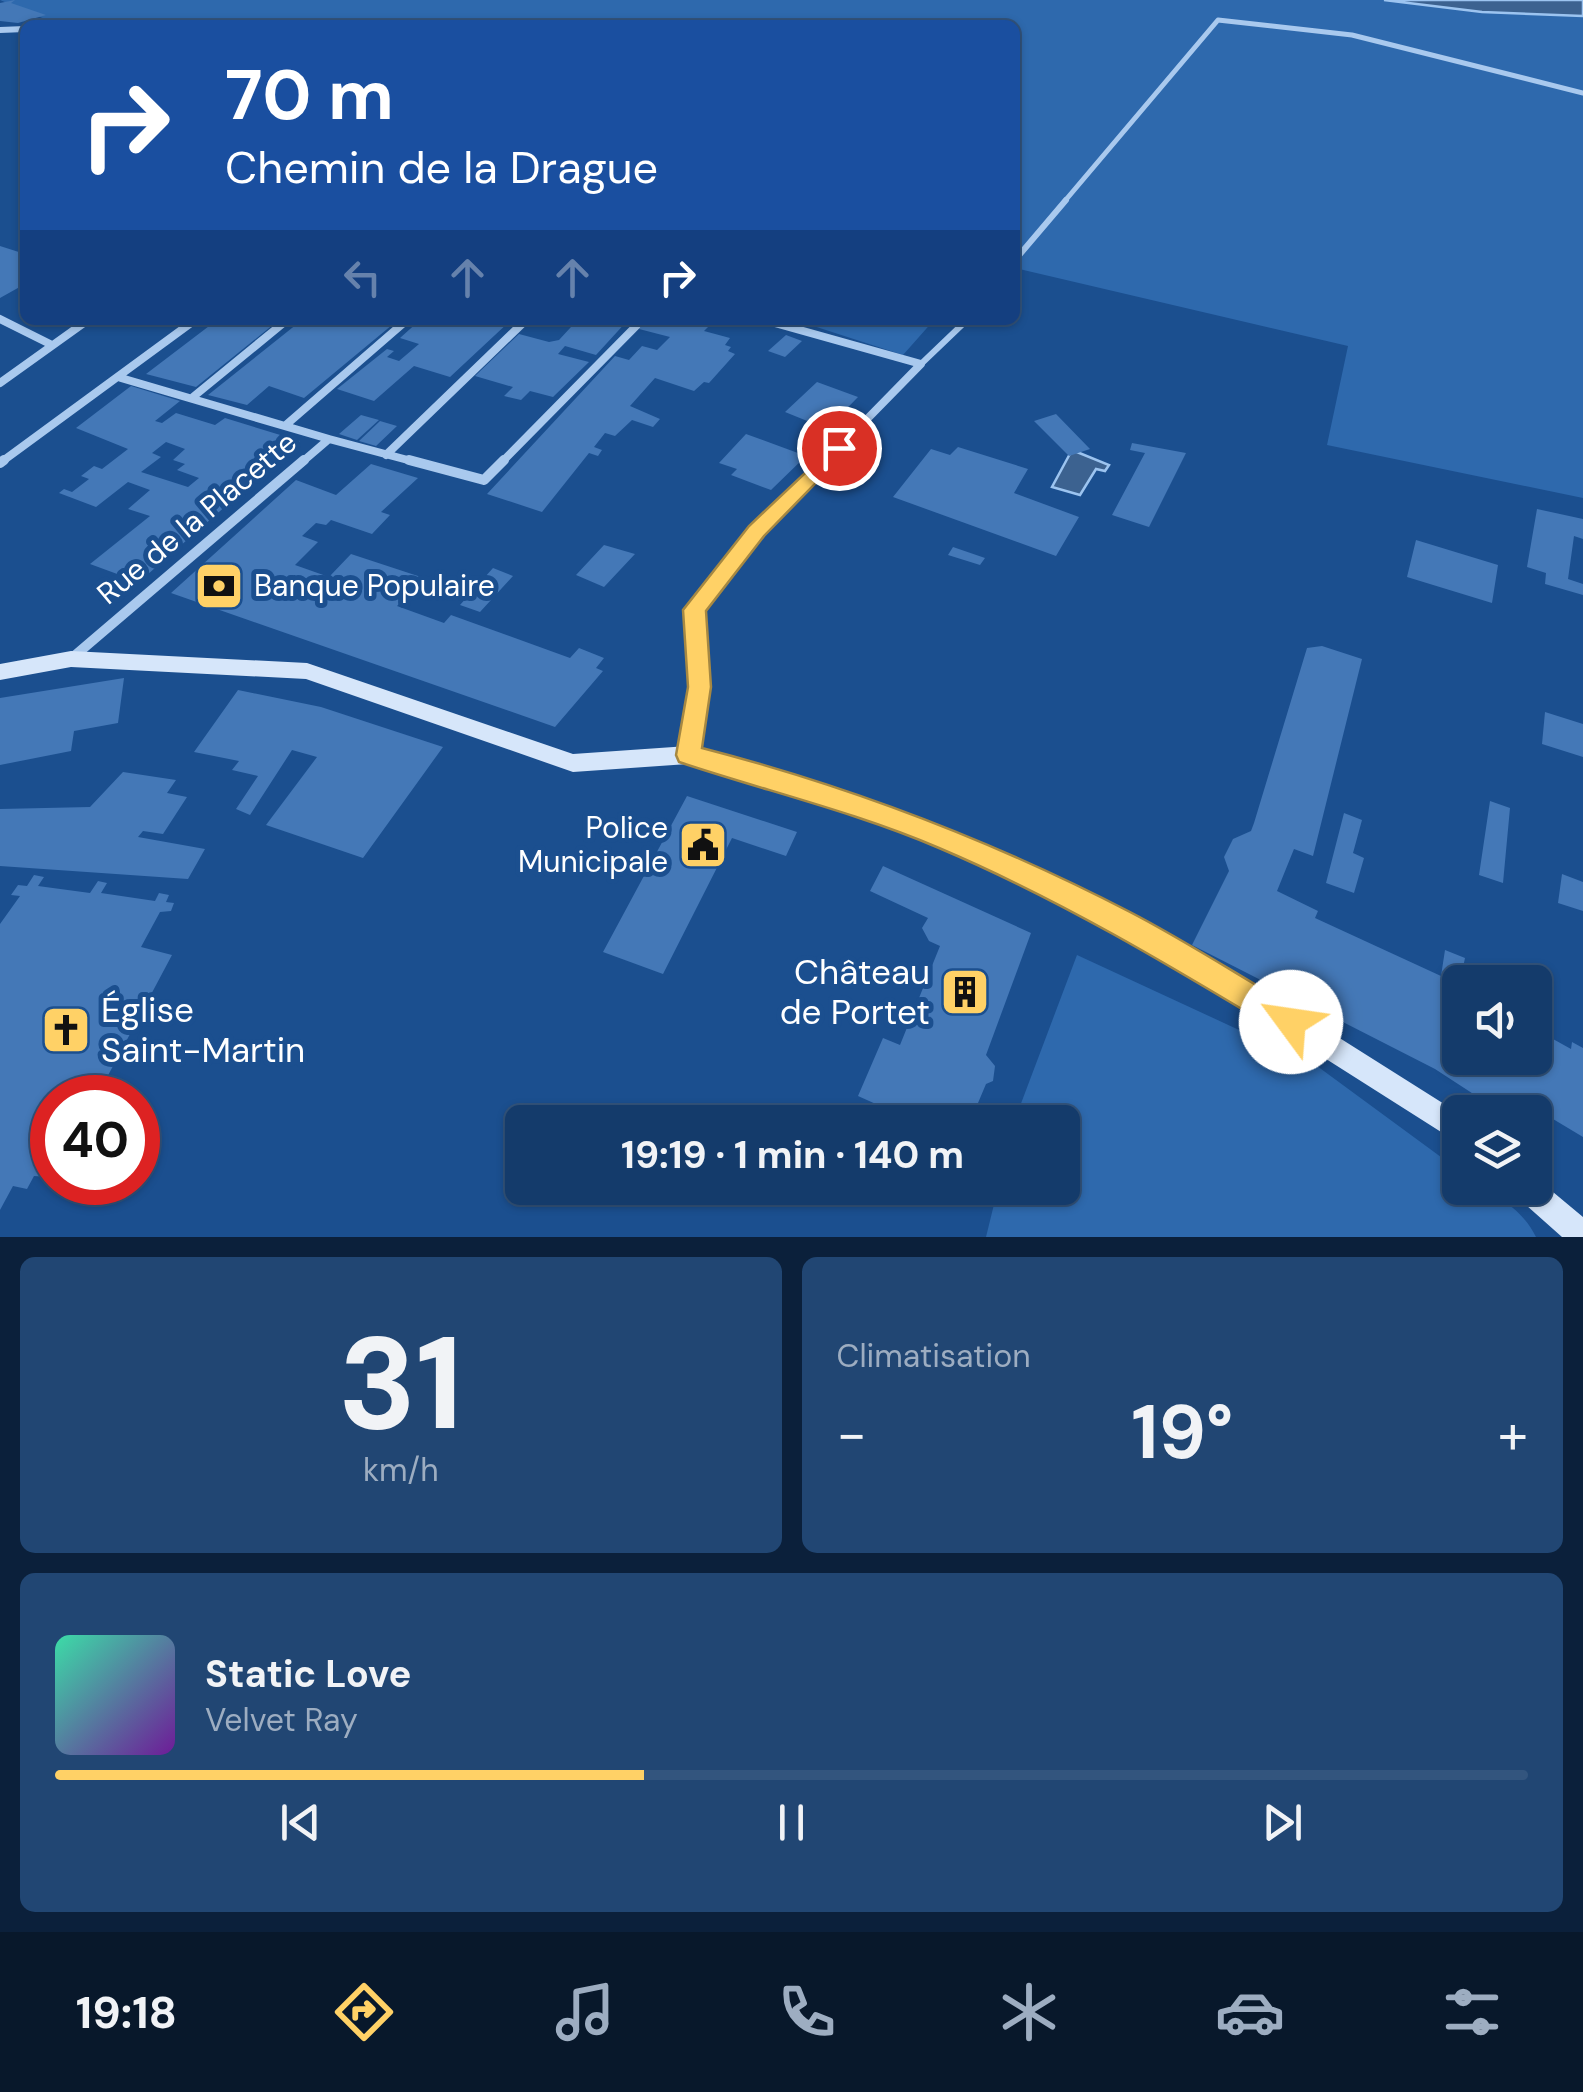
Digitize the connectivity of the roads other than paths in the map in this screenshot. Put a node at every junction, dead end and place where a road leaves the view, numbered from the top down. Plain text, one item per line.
1 (1583, 93) edge
2 (1020, 254) edge
3 (0, 319) edge
4 (81, 325) edge
5 (189, 325) edge
6 (281, 325) edge
7 (401, 325) edge
8 (521, 325) edge
9 (637, 325) edge
10 (782, 325) edge
11 (962, 325) edge
12 (52, 345) junction
13 (921, 364) junction
14 (121, 378) junction
15 (0, 383) edge
16 (193, 396) junction
17 (287, 424) junction
18 (329, 439) junction
19 (386, 455) junction
20 (0, 463) edge
21 (71, 659) junction
22 (0, 672) edge
23 (688, 755) junction
24 (1442, 1118) edge
25 (1547, 1205) edge
26 (1583, 1236) edge

1 - 2 lane
3 - 12 street
4 - 12 street
5 - 14 street
6 - 16 street
7 - 17 street
8 - 19 street
9 - 19 street
10 - 13 street
11 - 13 lane
12 - 15 street
13 - 23 street
14 - 16 street, Rue de la Placette
14 - 20 street
16 - 17 street, Rue de la Placette
17 - 18 street, Rue de la Placette
18 - 19 street
18 - 21 street, Rue de la Placette
21 - 22 street
21 - 23 street
23 - 24 street
25 - 26 street

